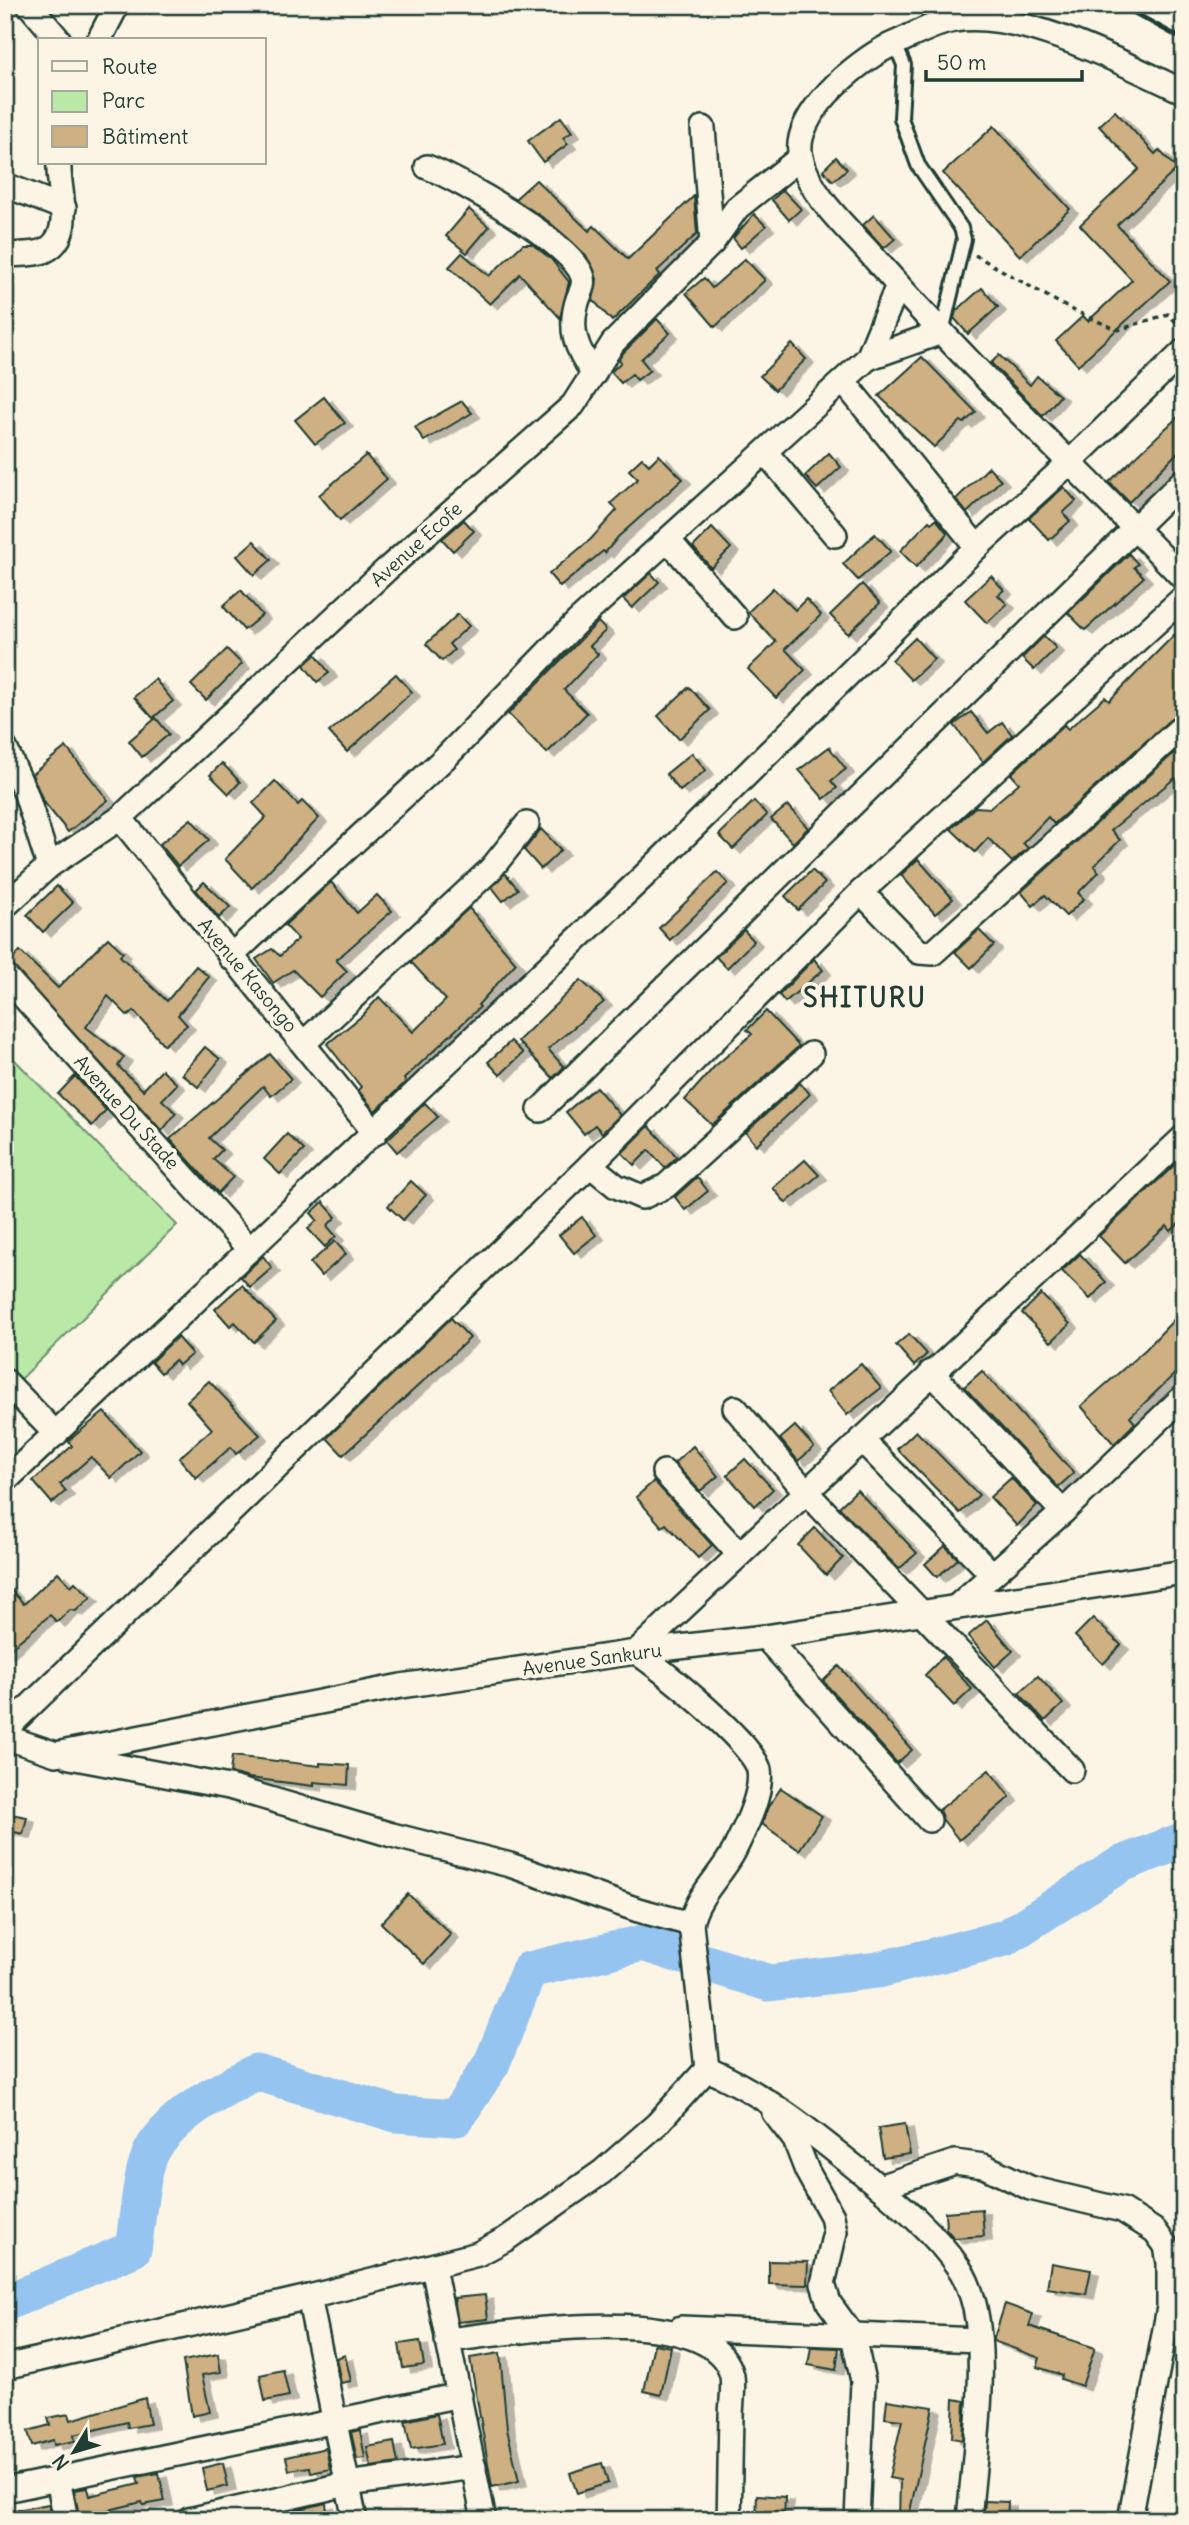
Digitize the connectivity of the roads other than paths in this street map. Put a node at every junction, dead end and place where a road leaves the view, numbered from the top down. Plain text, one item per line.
1 (29, 5) edge
2 (117, 5) edge
3 (57, 38) edge
4 (100, 38) edge
5 (895, 44) junction
6 (1184, 92) edge
7 (703, 128) dead end
8 (801, 157) junction
9 (60, 164) edge
10 (427, 167) dead end
11 (5, 185) edge
12 (64, 208) junction
13 (712, 243) junction
14 (5, 255) edge
15 (898, 285) junction
16 (942, 332) junction
17 (1184, 351) edge
18 (868, 358) junction
19 (594, 374) junction
20 (844, 382) junction
21 (766, 453) junction
22 (1068, 464) junction
23 (1184, 480) edge
24 (1134, 527) junction
25 (835, 535) dead end
26 (669, 541) junction
27 (977, 547) junction
28 (1184, 579) edge
29 (1184, 597) edge
30 (735, 617) dead end
31 (1184, 725) edge
32 (5, 748) edge
33 (120, 818) junction
34 (527, 824) dead end
35 (49, 866) junction
36 (861, 892) junction
37 (5, 906) edge
38 (230, 957) junction
39 (5, 976) edge
40 (304, 1043) junction
41 (811, 1054) dead end
42 (540, 1110) dead end
43 (375, 1133) junction
44 (1184, 1137) edge
45 (590, 1165) junction
46 (249, 1249) junction
47 (931, 1371) junction
48 (5, 1381) edge
49 (1184, 1396) edge
50 (735, 1408) dead end
51 (56, 1434) junction
52 (861, 1439) junction
53 (664, 1472) dead end
54 (5, 1481) edge
55 (807, 1493) junction
56 (1063, 1512) junction
57 (738, 1553) junction
58 (1184, 1572) edge
59 (992, 1574) junction
60 (956, 1607) junction
61 (920, 1613) junction
62 (765, 1637) junction
63 (636, 1652) junction
64 (5, 1730) edge
65 (5, 1737) edge
66 (56, 1754) junction
67 (1072, 1770) dead end
68 (929, 1820) dead end
69 (691, 1924) junction
70 (707, 2069) junction
71 (741, 2083) junction
72 (879, 2187) junction
73 (433, 2267) junction
74 (309, 2297) junction
75 (650, 2327) junction
76 (853, 2336) junction
77 (447, 2340) junction
78 (979, 2340) junction
79 (5, 2367) edge
80 (460, 2395) junction
81 (335, 2419) junction
82 (474, 2467) junction
83 (58, 2479) junction
84 (347, 2484) junction
85 (5, 2490) edge
86 (66, 2520) edge
87 (189, 2520) edge
88 (355, 2520) edge
89 (484, 2520) edge
90 (729, 2520) edge
91 (857, 2520) edge
92 (969, 2520) edge
93 (1130, 2520) edge

1 - 3 street
2 - 4 street
5 - 6 street
5 - 8 street
5 - 16 lane
7 - 13 street
8 - 13 street, Avenue Ecofe
8 - 15 street
9 - 12 street
10 - 19 street
11 - 12 street
12 - 14 street
13 - 19 street, Avenue Ecofe
15 - 16 street
15 - 18 street
16 - 18 street
16 - 22 street
17 - 22 street
18 - 20 street
19 - 33 street, Avenue Ecofe
20 - 21 street
20 - 27 street
21 - 25 street
21 - 26 street
22 - 24 street
22 - 27 street
23 - 24 street
24 - 28 street
24 - 42 street
26 - 30 street
26 - 38 street
27 - 43 street
29 - 36 street
31 - 36 street
32 - 35 street
33 - 35 street, Avenue Ecofe
33 - 38 street, Avenue Kasongo
34 - 40 street
35 - 37 street, Avenue Ecofe
36 - 45 street
38 - 40 street, Avenue Kasongo
39 - 46 street, Avenue Du Stade
40 - 43 street, Avenue Kasongo
41 - 45 street
43 - 46 street
44 - 47 street
45 - 64 street
46 - 51 street
47 - 52 street
47 - 56 street
48 - 51 street
49 - 56 street
50 - 55 street
51 - 54 street
52 - 55 street
52 - 59 street
53 - 57 street
55 - 57 street
55 - 61 street
56 - 59 street
57 - 63 street
58 - 60 street, Avenue Sankuru
59 - 60 street
60 - 61 street, Avenue Sankuru
61 - 62 street, Avenue Sankuru
61 - 67 street
62 - 63 street, Avenue Sankuru
62 - 68 street
63 - 66 street, Avenue Sankuru
63 - 69 street
65 - 66 street, Avenue Sankuru
66 - 69 street
69 - 70 street
70 - 71 street
70 - 73 street
71 - 72 street
71 - 76 street
72 - 78 street
72 - 93 street
73 - 74 street
73 - 77 street
74 - 79 street
74 - 81 street
75 - 76 street
75 - 77 street
75 - 90 street
76 - 78 street
76 - 91 street
77 - 80 street
78 - 92 street
80 - 81 street
80 - 82 street
81 - 83 street
81 - 84 street
82 - 84 street
82 - 89 street
83 - 85 street
83 - 86 street
84 - 87 street
84 - 88 street

